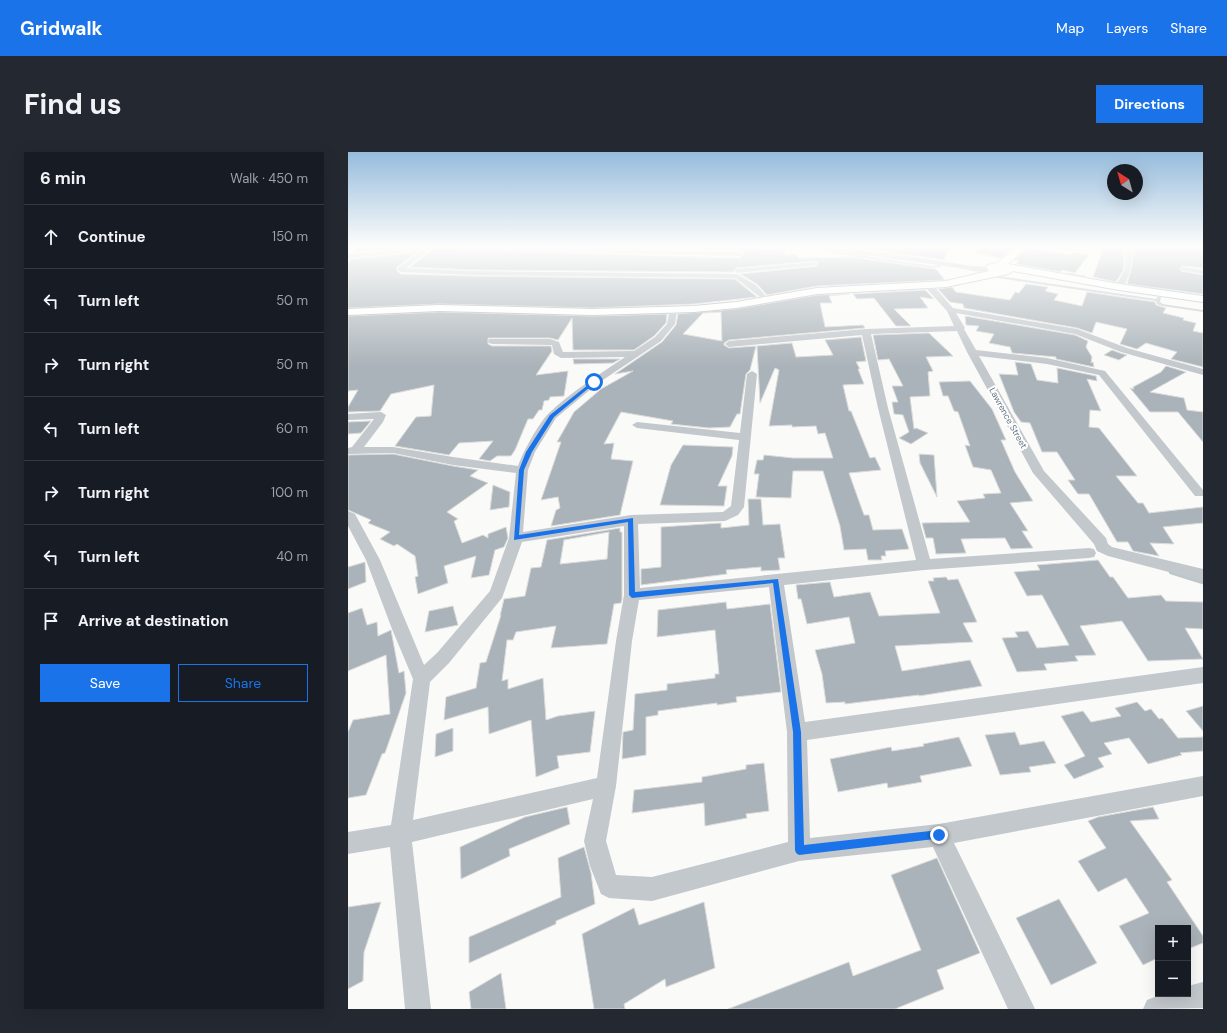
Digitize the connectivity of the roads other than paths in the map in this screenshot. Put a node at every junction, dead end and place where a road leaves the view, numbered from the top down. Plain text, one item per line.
1 (752, 287) edge
2 (840, 287) edge
3 (906, 287) edge
4 (929, 287) edge
5 (1095, 287) edge
6 (1104, 287) edge
7 (1125, 287) edge
8 (762, 296) junction
9 (1158, 298) junction
10 (1203, 299) edge
11 (1203, 302) edge
12 (673, 310) junction
13 (950, 310) junction
14 (348, 311) edge
15 (1203, 311) edge
16 (961, 328) junction
17 (866, 332) junction
18 (492, 341) dead end
19 (729, 344) dead end
20 (971, 352) junction
21 (636, 354) junction
22 (1203, 372) edge
23 (752, 374) dead end
24 (348, 417) edge
25 (637, 425) dead end
26 (744, 437) junction
27 (352, 451) edge
28 (522, 470) junction
29 (1199, 493) dead end
30 (348, 516) edge
31 (631, 520) junction
32 (516, 538) junction
33 (1089, 553) dead end
34 (924, 565) junction
35 (1203, 576) edge
36 (776, 580) junction
37 (632, 595) junction
38 (1203, 675) edge
39 (422, 679) junction
40 (797, 732) junction
41 (606, 786) junction
42 (1203, 786) edge
43 (400, 834) junction
44 (939, 835) junction
45 (348, 843) edge
46 (799, 850) junction
47 (1203, 995) edge
48 (418, 1009) edge
49 (1022, 1009) edge
50 (1156, 1009) edge

1 - 8 street
2 - 8 main road
3 - 12 main road
4 - 13 street, Lawrence Street
5 - 9 lane
6 - 9 main road
7 - 10 main road
8 - 14 main road
9 - 11 main road
9 - 15 lane
12 - 14 main road
12 - 21 street
13 - 16 street, Lawrence Street
13 - 22 street
16 - 17 street
16 - 20 street, Lawrence Street
17 - 19 street
17 - 34 street
18 - 21 street
20 - 29 street
20 - 35 street, Lawrence Street
21 - 28 street
23 - 26 street
24 - 27 street
25 - 26 street
26 - 31 street
27 - 28 street
28 - 32 street
30 - 39 street
31 - 32 street
31 - 37 street
32 - 39 street
33 - 34 street
34 - 36 street
36 - 37 street
36 - 40 street
37 - 41 street
38 - 40 street
39 - 43 street
40 - 46 street
41 - 43 street
41 - 46 street
42 - 44 street
43 - 45 street
43 - 48 street
44 - 46 street
44 - 49 street
47 - 50 street

